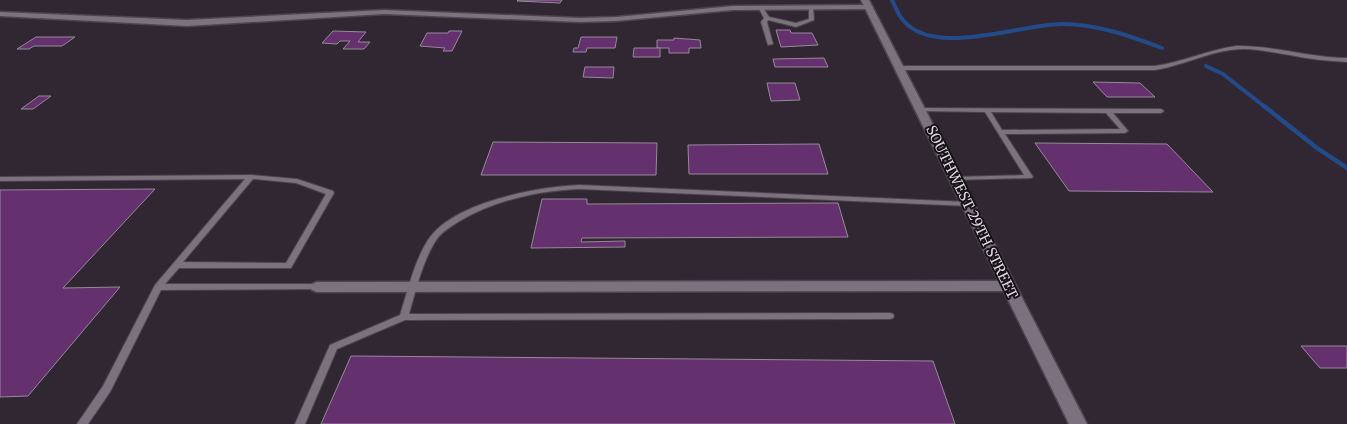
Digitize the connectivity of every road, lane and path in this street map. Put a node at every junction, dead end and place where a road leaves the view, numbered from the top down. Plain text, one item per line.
1 (867, 3) edge
2 (760, 7) junction
3 (811, 7) junction
4 (0, 14) edge
5 (767, 18) junction
6 (770, 44) dead end
7 (1347, 60) edge
8 (900, 68) junction
9 (922, 110) junction
10 (987, 111) junction
11 (1108, 111) junction
12 (1161, 111) dead end
13 (1001, 132) junction
14 (251, 177) junction
15 (955, 178) junction
16 (0, 179) edge
17 (968, 204) junction
18 (178, 265) junction
19 (1009, 286) junction
20 (158, 287) junction
21 (414, 287) junction
22 (317, 288) joint
23 (890, 316) dead end
24 (404, 317) junction
25 (82, 424) edge
26 (300, 424) edge
27 (1078, 424) edge

1 - 3 street
1 - 8 street, SOUTHWEST 29TH STREET
2 - 3 street
2 - 4 street
2 - 5 lane
3 - 5 lane
5 - 6 lane
7 - 8 lane
8 - 9 street, SOUTHWEST 29TH STREET
9 - 10 lane
9 - 15 street, SOUTHWEST 29TH STREET
10 - 11 lane
10 - 13 lane
11 - 12 lane
11 - 13 lane
13 - 15 lane
14 - 16 lane
14 - 18 lane
14 - 18 lane
15 - 17 street, SOUTHWEST 29TH STREET
17 - 19 street, SOUTHWEST 29TH STREET
17 - 21 lane
18 - 20 lane
19 - 21 street
19 - 27 street, SOUTHWEST 29TH STREET
20 - 22 lane
20 - 25 lane
21 - 22 street
21 - 24 lane
23 - 24 lane
24 - 26 lane

